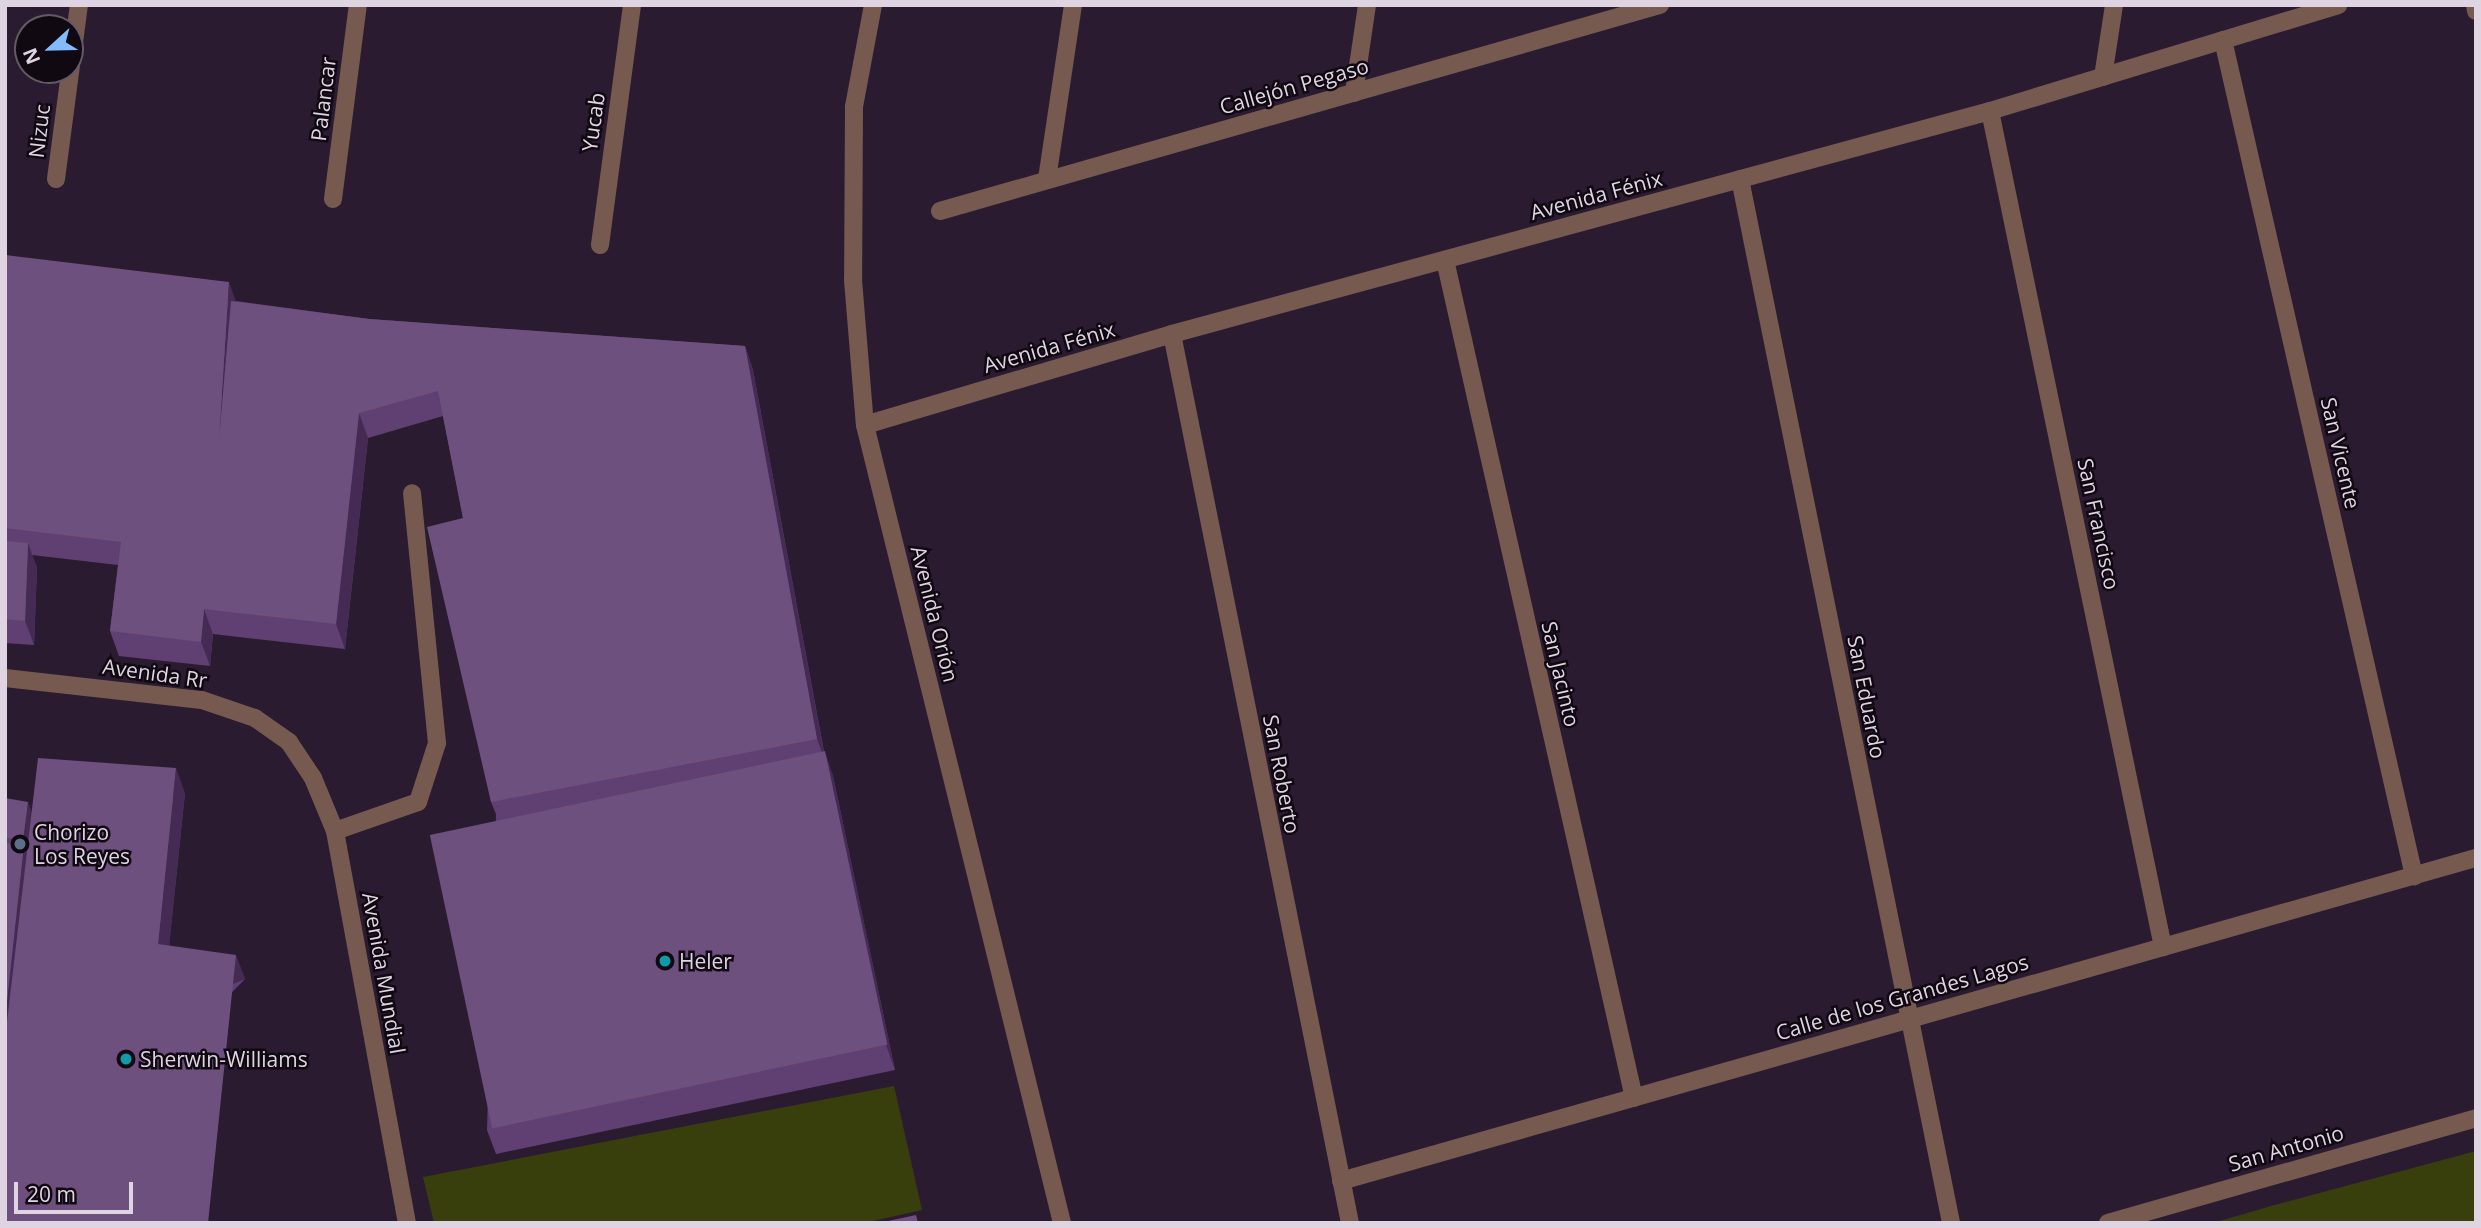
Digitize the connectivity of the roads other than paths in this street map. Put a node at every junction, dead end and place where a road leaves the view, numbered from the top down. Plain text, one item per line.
1 (79, 5) edge
2 (358, 5) edge
3 (632, 5) edge
4 (873, 5) edge
5 (1073, 5) edge
6 (1367, 5) edge
7 (2114, 5) edge
8 (2338, 5) edge
9 (2474, 5) edge
10 (1650, 7) edge
11 (2476, 11) edge
12 (2223, 40) junction
13 (2103, 77) junction
14 (1353, 93) junction
15 (1990, 111) junction
16 (56, 179) dead end
17 (1047, 179) junction
18 (1740, 179) junction
19 (333, 199) dead end
20 (940, 211) dead end
21 (600, 245) dead end
22 (1445, 260) junction
23 (1172, 334) junction
24 (865, 425) junction
25 (412, 493) dead end
26 (5, 678) edge
27 (289, 742) joint
28 (335, 831) junction
29 (2476, 858) edge
30 (2414, 876) junction
31 (2163, 947) junction
32 (1908, 1018) junction
33 (1634, 1098) junction
34 (2476, 1118) edge
35 (1341, 1181) junction
36 (407, 1223) edge
37 (1062, 1223) edge
38 (1350, 1223) edge
39 (1951, 1223) edge
40 (2108, 1223) edge

1 - 16 street, Nizuc
2 - 19 street, Palancar
3 - 21 street, Yucab
4 - 24 street, Avenida Orión
5 - 17 street
6 - 14 street
7 - 13 street
8 - 12 street, Avenida Fénix
9 - 11 street
10 - 14 street, Callejón Pegaso
12 - 13 street, Avenida Fénix
12 - 30 street, San Vicente
13 - 15 street, Avenida Fénix
14 - 17 street, Callejón Pegaso
15 - 18 street, Avenida Fénix
15 - 31 street, San Francisco
17 - 20 street, Callejón Pegaso
18 - 22 street, Avenida Fénix
18 - 32 street, San Eduardo
22 - 23 street, Avenida Fénix
22 - 33 street, San Jacinto
23 - 24 street, Avenida Fénix
23 - 35 street, San Roberto
24 - 37 street, Avenida Orión
25 - 28 street
26 - 27 street, Avenida Rr
27 - 28 street, Avenida Mundial
28 - 36 street, Avenida Mundial
29 - 30 street, Calle de los Grandes Lagos
30 - 31 street, Calle de los Grandes Lagos
31 - 32 street, Calle de los Grandes Lagos
32 - 33 street, Calle de los Grandes Lagos
32 - 39 street, San Eduardo
33 - 35 street, Calle de los Grandes Lagos
34 - 40 street, San Antonio
35 - 38 street, San Roberto

